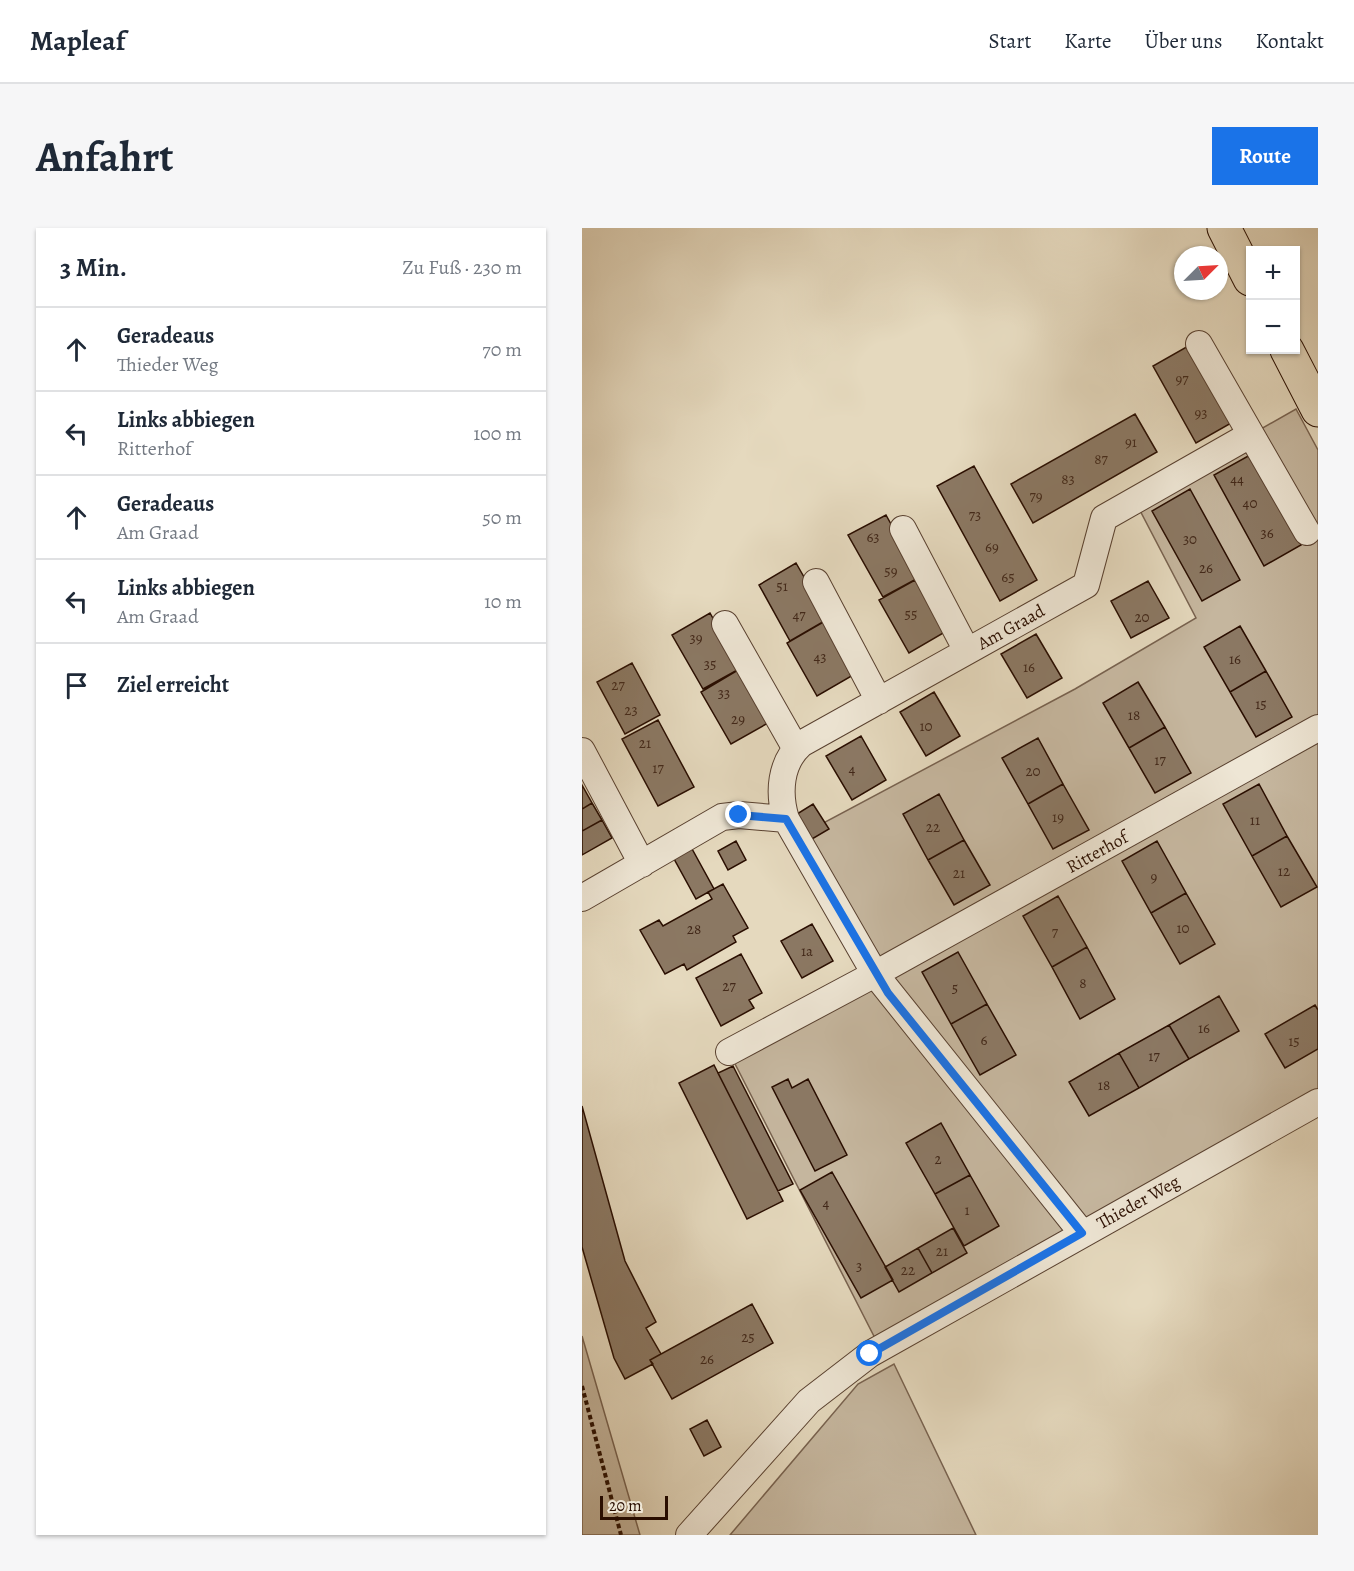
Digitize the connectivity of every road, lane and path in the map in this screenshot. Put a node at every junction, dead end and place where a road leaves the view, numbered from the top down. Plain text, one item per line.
1 (1224, 228) edge
2 (1246, 270) edge
3 (1199, 344) dead end
4 (1289, 354) edge
5 (1318, 410) edge
6 (1250, 435) junction
7 (903, 529) dead end
8 (1306, 532) dead end
9 (816, 582) dead end
10 (725, 624) dead end
11 (967, 651) junction
12 (879, 701) junction
13 (1318, 728) edge
14 (795, 749) junction
15 (582, 751) edge
16 (786, 819) junction
17 (642, 864) junction
18 (582, 898) edge
19 (875, 974) junction
20 (729, 1052) dead end
21 (1318, 1102) edge
22 (1082, 1233) junction
23 (582, 1386) edge
24 (621, 1535) edge
25 (689, 1535) edge

1 - 2 main road
3 - 6 street
4 - 5 main road
6 - 8 street
6 - 11 street, Am Graad
7 - 11 street
9 - 12 street
10 - 14 street
11 - 12 street, Am Graad
12 - 14 street, Am Graad
13 - 19 street, Ritterhof
14 - 16 street
15 - 17 street
16 - 17 street
16 - 19 street
17 - 18 street
19 - 20 street, Ritterhof
19 - 22 street
21 - 22 street, Thieder Weg
22 - 25 street, Thieder Weg
23 - 24 path

